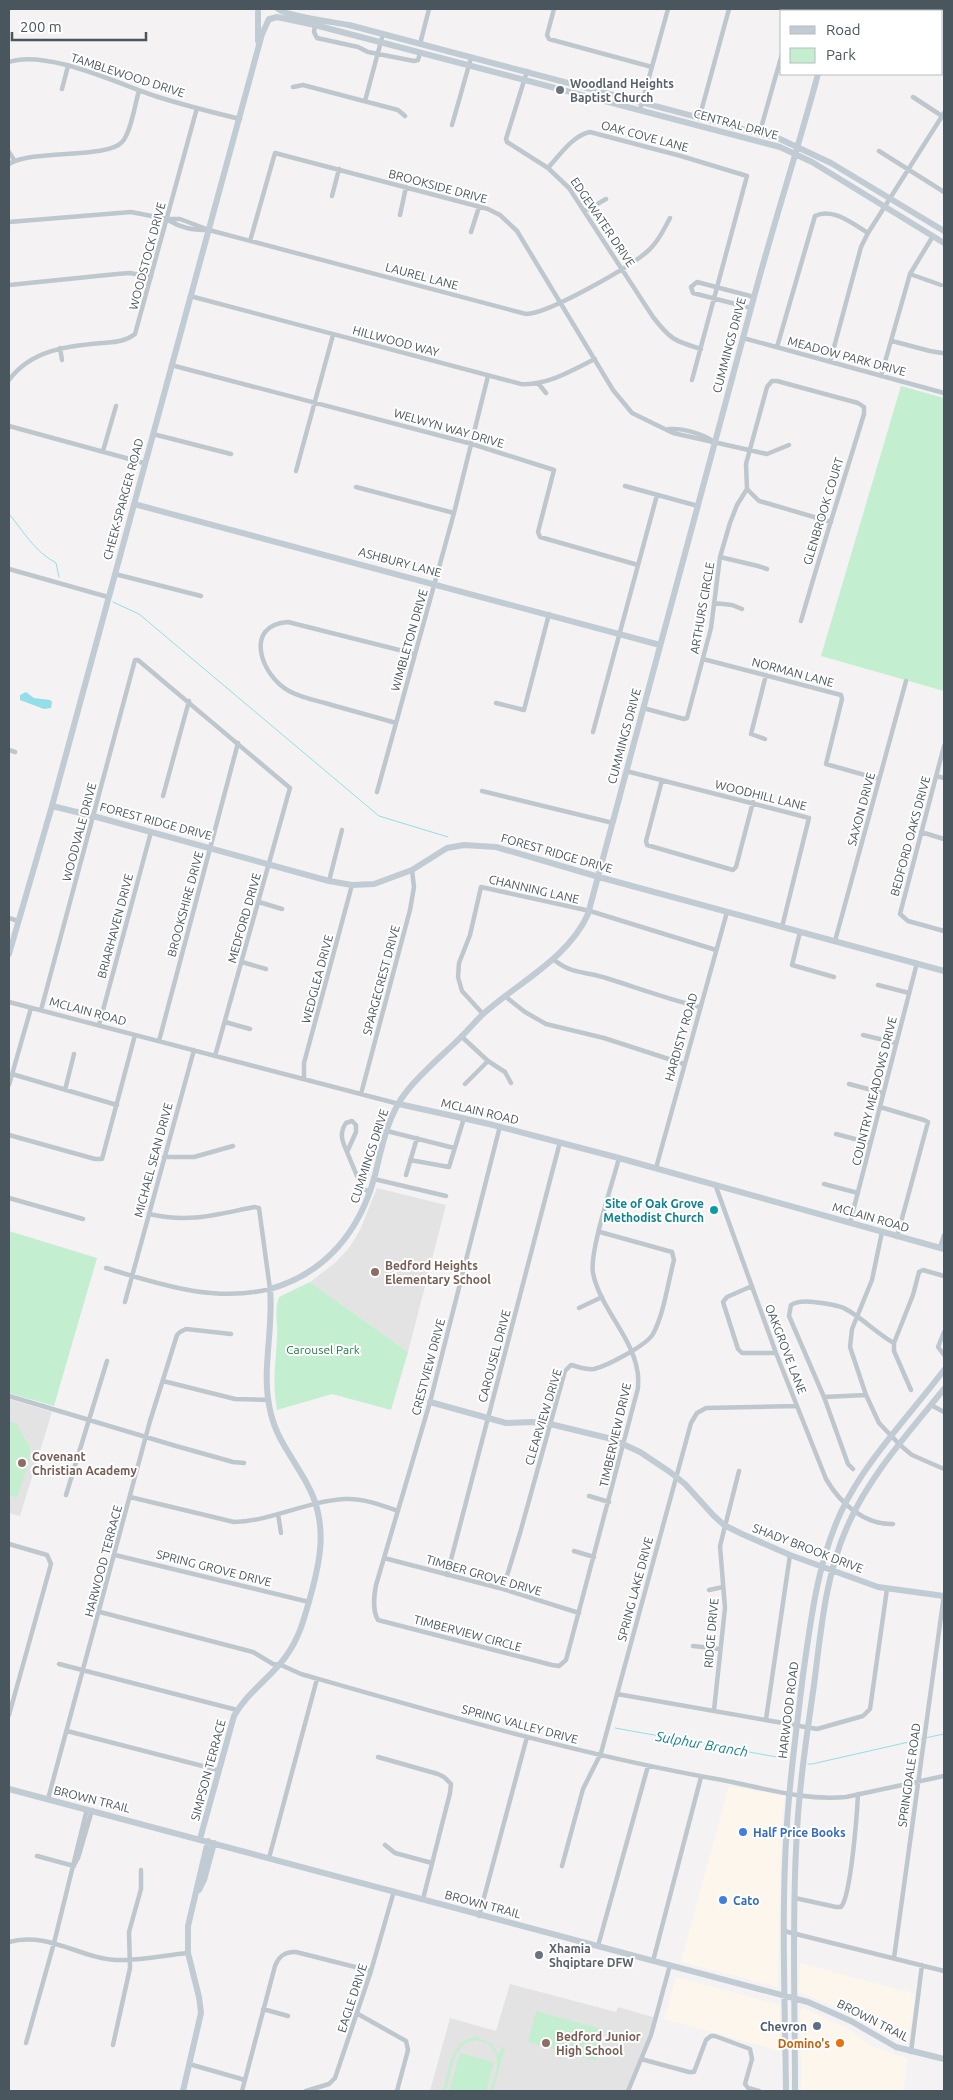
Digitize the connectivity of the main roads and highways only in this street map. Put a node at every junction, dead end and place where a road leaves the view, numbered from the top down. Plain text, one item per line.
1 (277, 9) edge
2 (284, 9) edge
3 (257, 10) edge
4 (302, 15) junction
5 (269, 19) junction
6 (258, 50) junction
7 (818, 75) edge
8 (759, 138) junction
9 (799, 147) junction
10 (797, 154) junction
11 (944, 231) edge
12 (944, 243) edge
13 (134, 504) junction
14 (660, 645) junction
15 (52, 806) junction
16 (598, 878) junction
17 (9, 954) edge
18 (944, 971) edge
19 (399, 1104) junction
20 (942, 1249) edge
21 (270, 1289) joint
22 (944, 1370) edge
23 (944, 1389) edge
24 (430, 1402) road end
25 (820, 1567) junction
26 (831, 1571) junction
27 (944, 1595) edge
28 (9, 1789) edge
29 (200, 1840) junction
30 (211, 1842) junction
31 (785, 1996) junction
32 (794, 1998) junction
33 (944, 2059) edge
34 (182, 2091) edge
35 (786, 2091) edge
36 (795, 2091) edge

1 - 4 main road, CENTRAL DRIVE
1 - 5 main road, CHEEK-SPARGER ROAD
2 - 4 main road
3 - 5 main road
3 - 6 main road, CHEEK-SPARGER ROAD
4 - 8 main road, CENTRAL DRIVE
5 - 6 main road, CHEEK-SPARGER ROAD
5 - 8 main road, CENTRAL DRIVE
6 - 13 main road, CHEEK-SPARGER ROAD
7 - 9 main road, CUMMINGS DRIVE
8 - 9 main road, CENTRAL DRIVE
8 - 10 main road, CENTRAL DRIVE
9 - 10 main road, CUMMINGS DRIVE
9 - 11 main road, CENTRAL DRIVE
10 - 12 main road, CENTRAL DRIVE
10 - 14 main road, CUMMINGS DRIVE
13 - 14 main road, ASHBURY LANE
13 - 15 main road, CHEEK-SPARGER ROAD
14 - 16 main road, CUMMINGS DRIVE
15 - 16 main road, FOREST RIDGE DRIVE
15 - 17 main road, CHEEK-SPARGER ROAD
16 - 18 main road, FOREST RIDGE DRIVE
16 - 19 main road, CUMMINGS DRIVE
19 - 20 main road, MCLAIN ROAD
19 - 21 main road, CUMMINGS DRIVE
21 - 29 main road, SIMPSON TERRACE
22 - 25 main road, HARWOOD ROAD
23 - 26 main road, HARWOOD ROAD
24 - 25 main road, SHADY BROOK DRIVE
25 - 26 main road, SHADY BROOK DRIVE
25 - 31 main road, HARWOOD ROAD
26 - 27 main road, SHADY BROOK DRIVE
26 - 32 main road, HARWOOD ROAD
28 - 29 main road, BROWN TRAIL
29 - 30 main road, BROWN TRAIL
30 - 31 main road, BROWN TRAIL
30 - 34 main road
31 - 32 main road, BROWN TRAIL
31 - 35 main road, HARWOOD ROAD
32 - 33 main road, BROWN TRAIL
32 - 36 main road, HARWOOD ROAD

